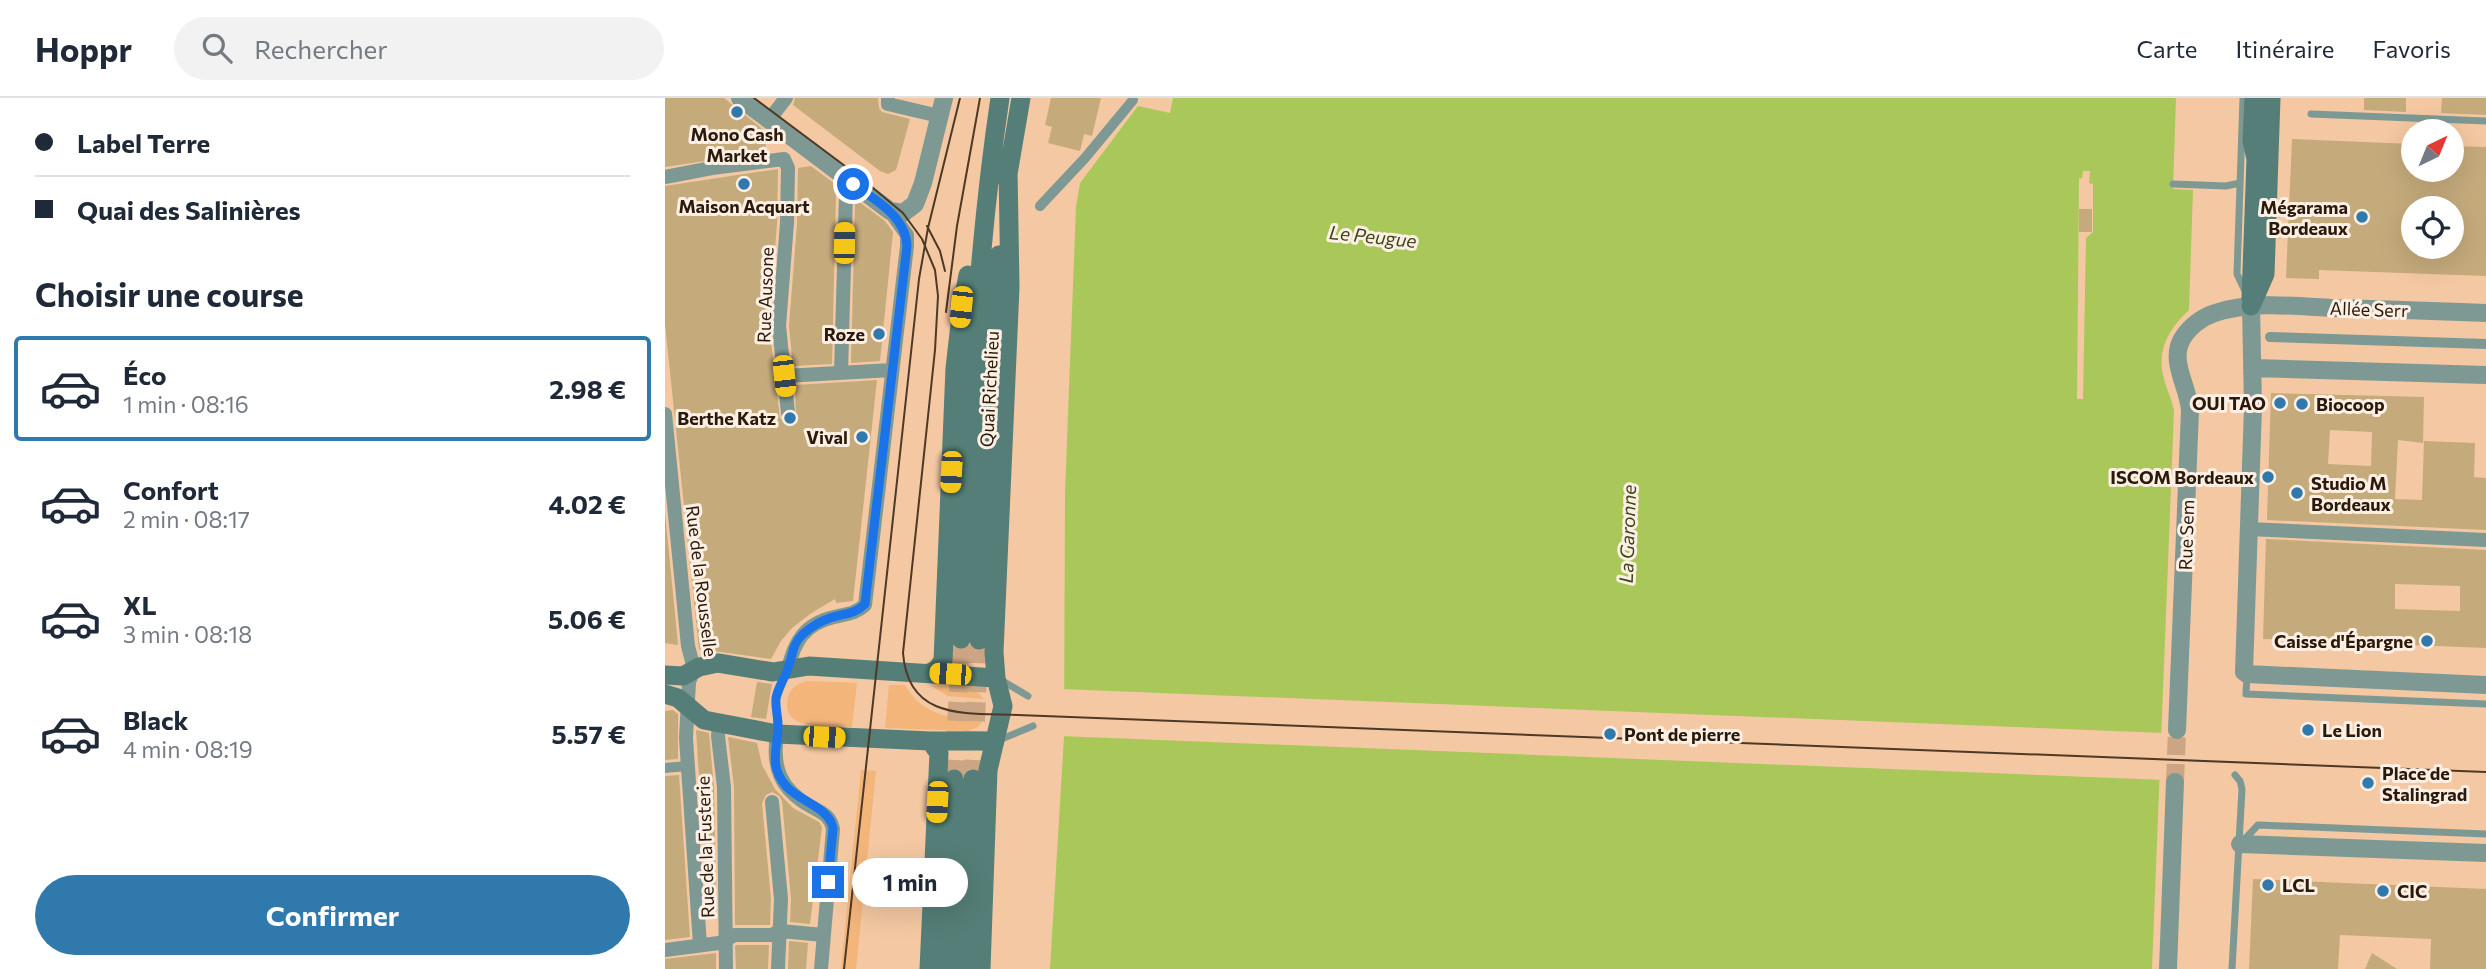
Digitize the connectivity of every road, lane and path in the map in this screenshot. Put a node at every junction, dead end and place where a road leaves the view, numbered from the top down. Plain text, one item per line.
1 (740, 98) edge
2 (786, 98) edge
3 (888, 98) edge
4 (1000, 98) edge
5 (1021, 98) edge
6 (2243, 98) edge
7 (2254, 98) edge
8 (2271, 98) edge
9 (1133, 100) dead end
10 (942, 107) edge
11 (2311, 114) dead end
12 (769, 120) junction
13 (2486, 121) edge
14 (798, 142) junction
15 (784, 159) junction
16 (999, 169) junction
17 (665, 177) edge
18 (2240, 183) junction
19 (853, 184) junction
20 (2173, 184) dead end
21 (1041, 206) dead end
22 (890, 211) junction
23 (2252, 306) junction
24 (2486, 313) edge
25 (2270, 337) dead end
26 (2486, 344) edge
27 (2252, 368) junction
28 (892, 370) junction
29 (841, 373) junction
30 (2486, 375) edge
31 (784, 376) junction
32 (788, 413) dead end
33 (665, 414) edge
34 (669, 502) edge
35 (2248, 529) junction
36 (2486, 540) edge
37 (672, 563) edge
38 (970, 640) tunnel mouth
39 (694, 669) junction
40 (788, 669) junction
41 (930, 673) junction
42 (2247, 674) junction
43 (665, 675) edge
44 (996, 678) junction
45 (2486, 685) edge
46 (665, 694) edge
47 (1028, 696) dead end
48 (2486, 704) edge
49 (688, 705) junction
50 (719, 724) junction
51 (1033, 726) dead end
52 (2178, 730) tunnel mouth
53 (777, 734) junction
54 (930, 741) junction
55 (995, 741) junction
56 (687, 766) junction
57 (665, 768) edge
58 (2235, 775) dead end
59 (2175, 782) tunnel mouth
60 (778, 793) junction
61 (2486, 834) edge
62 (2240, 844) junction
63 (2486, 853) edge
64 (781, 931) junction
65 (823, 935) junction
66 (727, 938) junction
67 (699, 945) junction
68 (665, 950) edge
69 (726, 969) edge
70 (778, 969) edge
71 (821, 969) edge
72 (929, 969) edge
73 (948, 969) edge
74 (965, 969) edge
75 (981, 969) edge
76 (2168, 969) edge
77 (2232, 969) edge

1 - 12 street
2 - 12 street
3 - 10 street
4 - 16 main road, Quai Richelieu
5 - 16 main road, Quai Richelieu
6 - 18 lane
7 - 23 main road
8 - 23 main road
9 - 21 street
10 - 22 street
11 - 13 lane
12 - 14 street
14 - 15 street
14 - 19 street
15 - 17 street
15 - 31 street, Rue Ausone
16 - 38 main road, Quai Richelieu
16 - 41 main road
16 - 44 main road
18 - 20 lane
18 - 23 lane
19 - 22 street
19 - 29 street
22 - 28 street
23 - 24 street, Allée Serr
23 - 27 street
23 - 52 street, Rue Sem
25 - 26 street, Allée Serr
27 - 30 street
27 - 35 street
28 - 29 street
28 - 40 street
29 - 31 street
31 - 32 street, Rue Ausone
33 - 34 street, Rue de la Rousselle
34 - 37 street, Rue de la Rousselle
35 - 36 street
35 - 42 street
37 - 39 street, Rue de la Rousselle
39 - 40 main road
39 - 43 main road
39 - 49 street
40 - 41 main road
40 - 53 lane
41 - 44 main road
42 - 45 street
42 - 48 lane
44 - 47 lane
44 - 55 main road
46 - 49 main road
49 - 50 main road
49 - 56 street
50 - 53 main road
50 - 66 street, Rue de la Fusterie
51 - 55 lane
53 - 54 main road
53 - 60 street
54 - 55 main road
54 - 72 main road
55 - 75 main road
56 - 57 street
56 - 67 street
58 - 62 lane
59 - 76 street
60 - 64 street
60 - 65 street
61 - 62 lane
62 - 63 street
62 - 77 lane
64 - 65 street
64 - 66 street
64 - 70 street
65 - 71 street
66 - 67 street
66 - 69 street, Rue de la Fusterie
67 - 68 street
73 - 74 main road

